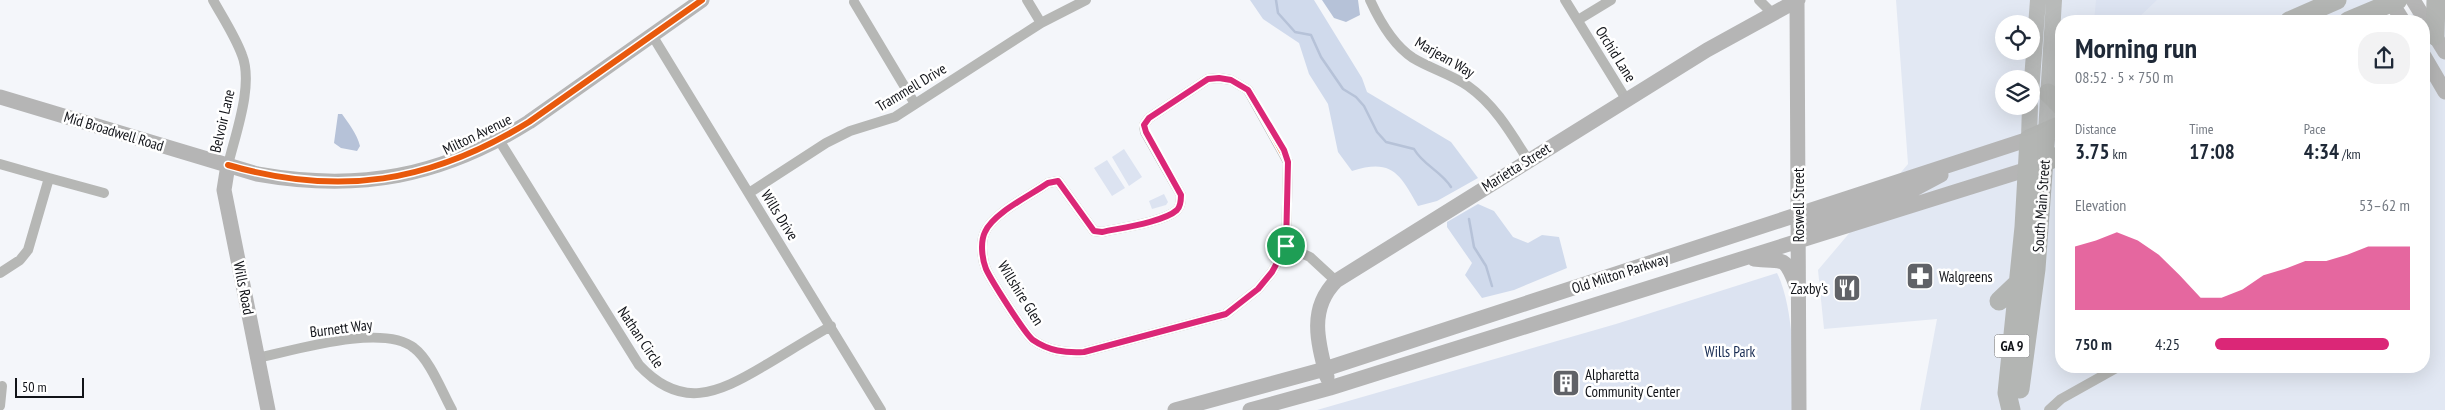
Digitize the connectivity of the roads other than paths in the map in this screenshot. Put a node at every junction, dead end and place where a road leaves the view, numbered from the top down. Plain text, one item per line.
1 (213, 0) edge
2 (702, 0) edge
3 (1027, 0) edge
4 (1086, 0) edge
5 (1370, 0) edge
6 (1565, 0) edge
7 (1611, 0) edge
8 (1759, 0) edge
9 (1798, 0) edge
10 (2038, 0) edge
11 (2054, 0) edge
12 (2337, 0) edge
13 (2412, 0) edge
14 (2436, 0) edge
15 (2393, 1) edge
16 (854, 2) dead end
17 (1772, 13) junction
18 (2303, 15) edge
19 (2362, 15) edge
20 (2400, 15) edge
21 (2422, 15) edge
22 (1578, 20) junction
23 (1041, 22) junction
24 (2430, 28) edge
25 (652, 35) junction
26 (2435, 36) junction
27 (2445, 52) edge
28 (2430, 66) edge
29 (2445, 92) edge
30 (0, 97) edge
31 (2047, 97) edge
32 (1626, 99) junction
33 (915, 104) junction
34 (2030, 115) edge
35 (2054, 128) edge
36 (2029, 139) junction
37 (499, 140) junction
38 (2055, 158) edge
39 (1528, 160) junction
40 (0, 164) edge
41 (228, 165) junction
42 (2036, 166) junction
43 (49, 178) junction
44 (104, 193) dead end
45 (748, 193) junction
46 (1799, 227) junction
47 (1286, 246) junction
48 (1743, 258) junction
49 (0, 273) edge
50 (1336, 281) junction
51 (2019, 282) junction
52 (1798, 290) junction
53 (1999, 301) dead end
54 (830, 326) junction
55 (258, 358) junction
56 (1325, 369) junction
57 (2107, 373) edge
58 (2, 386) dead end
59 (1330, 388) junction
60 (0, 406) edge
61 (268, 410) edge
62 (452, 410) edge
63 (881, 410) edge
64 (1175, 410) edge
65 (1250, 410) edge
66 (1800, 410) edge
67 (2011, 410) edge
68 (2049, 410) edge

1 - 41 street, Belvoir Lane
2 - 25 street, Milton Avenue
3 - 23 street
4 - 23 street, Trammell Drive
5 - 39 street, Marjean Way
6 - 22 street, Orchid Lane
7 - 22 street
8 - 17 street
9 - 17 street, Marietta Street
9 - 46 street, Roswell Street
10 - 31 main road, South Main Street / GA 9
11 - 31 main road, South Main Street / GA 9
12 - 18 highway
13 - 21 street
14 - 26 highway
15 - 19 highway
15 - 20 street
16 - 33 street
17 - 32 street, Marietta Street
22 - 32 street, Orchid Lane
23 - 33 street, Trammell Drive
24 - 26 street
25 - 37 street, Milton Avenue
25 - 45 street, Wills Drive
26 - 27 street
28 - 29 street
30 - 41 street, Mid Broadwell Road
31 - 35 main road, South Main Street / GA 9
32 - 39 street, Marietta Street
33 - 45 street, Trammell Drive
34 - 36 main road, South Main Street / GA 9
35 - 36 highway
35 - 42 highway, South Main Street / GA 9
36 - 42 highway, South Main Street / GA 9
36 - 46 street
37 - 41 street, Milton Avenue
37 - 54 street, Nathan Circle
38 - 42 highway, Old Milton Parkway
39 - 50 street, Marietta Street
40 - 43 street
41 - 55 street, Wills Road
42 - 46 street, Old Milton Parkway
42 - 51 highway, South Main Street / GA 9
42 - 67 highway, South Main Street / GA 9
43 - 44 street
43 - 49 street
45 - 54 street, Wills Drive
46 - 48 street, Old Milton Parkway
46 - 52 street, Roswell Street
46 - 56 street, Old Milton Parkway
47 - 47 street, Willshire Glen
47 - 50 street
48 - 52 street
48 - 59 street, Old Milton Parkway
50 - 56 street, Marietta Street
51 - 53 highway
51 - 67 highway, South Main Street / GA 9
52 - 66 street, Roswell Street
54 - 63 street, Wills Drive
55 - 61 street, Wills Road
55 - 62 street, Burnett Way
56 - 59 street, Marietta Street
56 - 64 street, Old Milton Parkway
57 - 68 street
58 - 60 street
59 - 65 street, Old Milton Parkway

